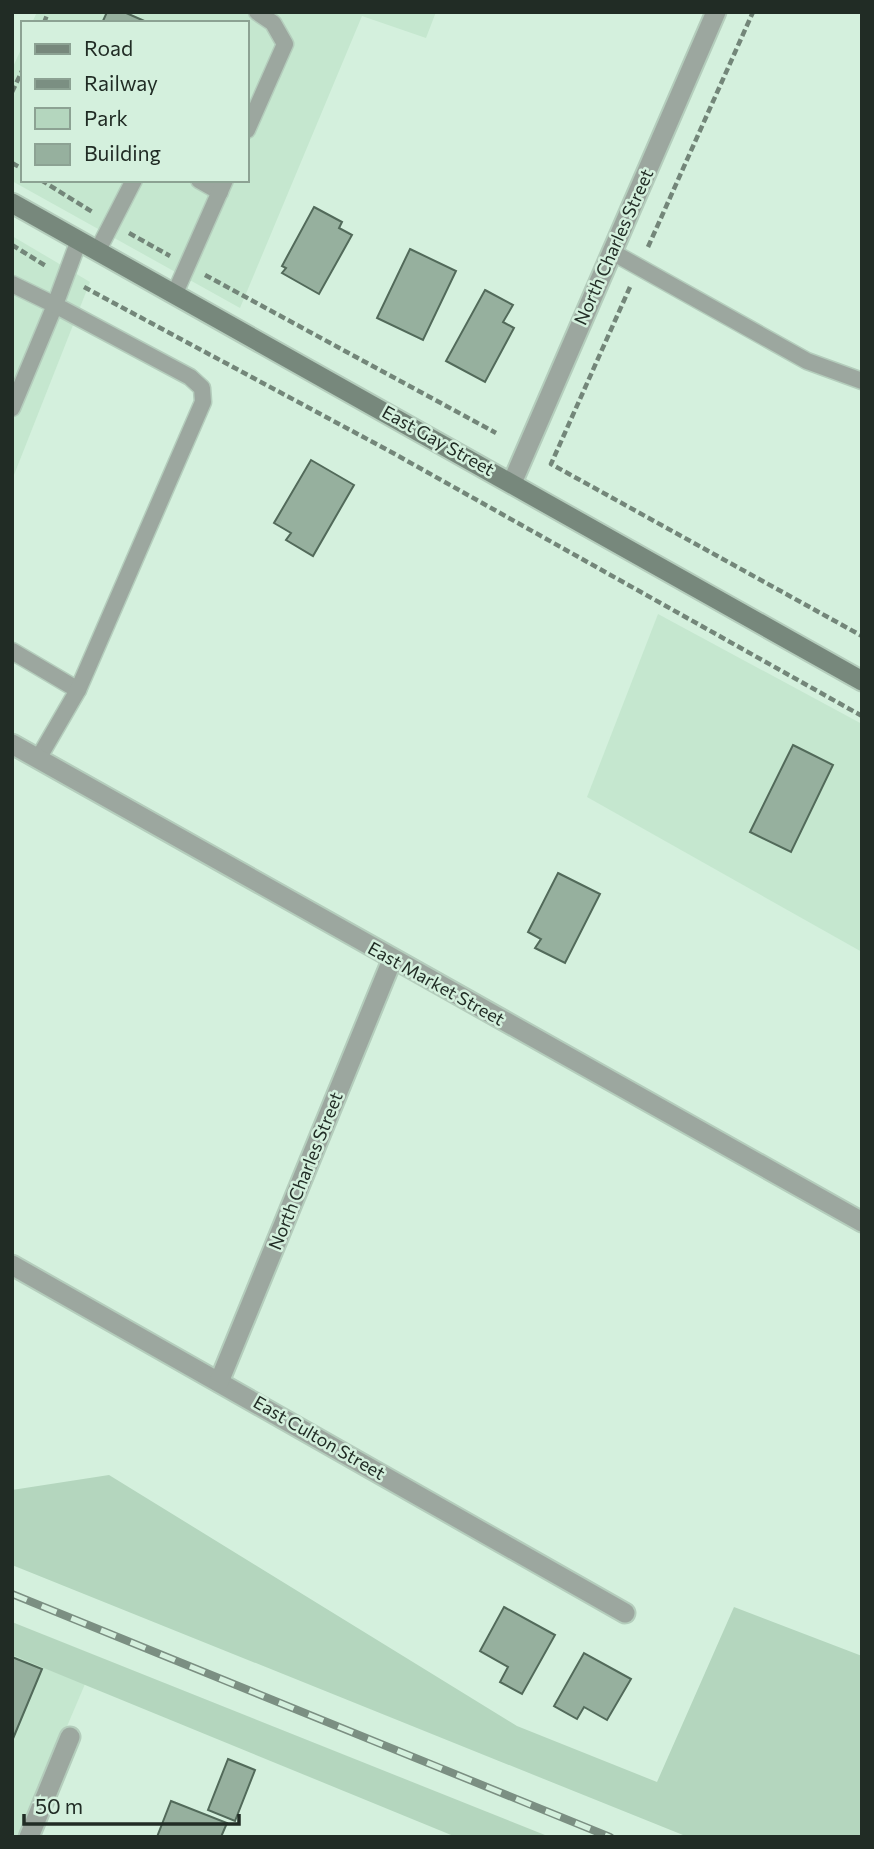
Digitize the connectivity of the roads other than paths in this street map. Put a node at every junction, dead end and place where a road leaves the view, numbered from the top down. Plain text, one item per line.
1 (257, 12) edge
2 (716, 12) edge
3 (248, 128) edge
4 (133, 182) edge
5 (222, 186) edge
6 (12, 203) edge
7 (79, 240) junction
8 (98, 250) junction
9 (612, 252) junction
10 (12, 284) edge
11 (175, 293) junction
12 (55, 305) junction
13 (862, 381) edge
14 (12, 408) edge
15 (512, 483) junction
16 (12, 651) edge
17 (862, 681) edge
18 (78, 690) junction
19 (12, 744) edge
20 (38, 759) junction
21 (392, 960) junction
22 (862, 1222) edge
23 (12, 1265) edge
24 (219, 1382) junction
25 (625, 1613) dead end
26 (70, 1737) dead end
27 (29, 1837) edge

1 - 3 lane
2 - 9 street, North Charles Street
4 - 8 lane
5 - 11 lane
6 - 7 main road, East Gay Street
7 - 8 main road, East Gay Street
7 - 12 lane
8 - 11 main road, East Gay Street
9 - 13 lane
9 - 15 street, North Charles Street
10 - 12 lane
11 - 15 main road, East Gay Street
12 - 14 lane
12 - 18 lane
15 - 17 main road, East Gay Street
16 - 18 lane
18 - 20 lane
19 - 20 street, East Market Street
20 - 21 street, East Market Street
21 - 22 street, East Market Street
21 - 24 street, North Charles Street
23 - 24 street, East Culton Street
24 - 25 street, East Culton Street
26 - 27 street

